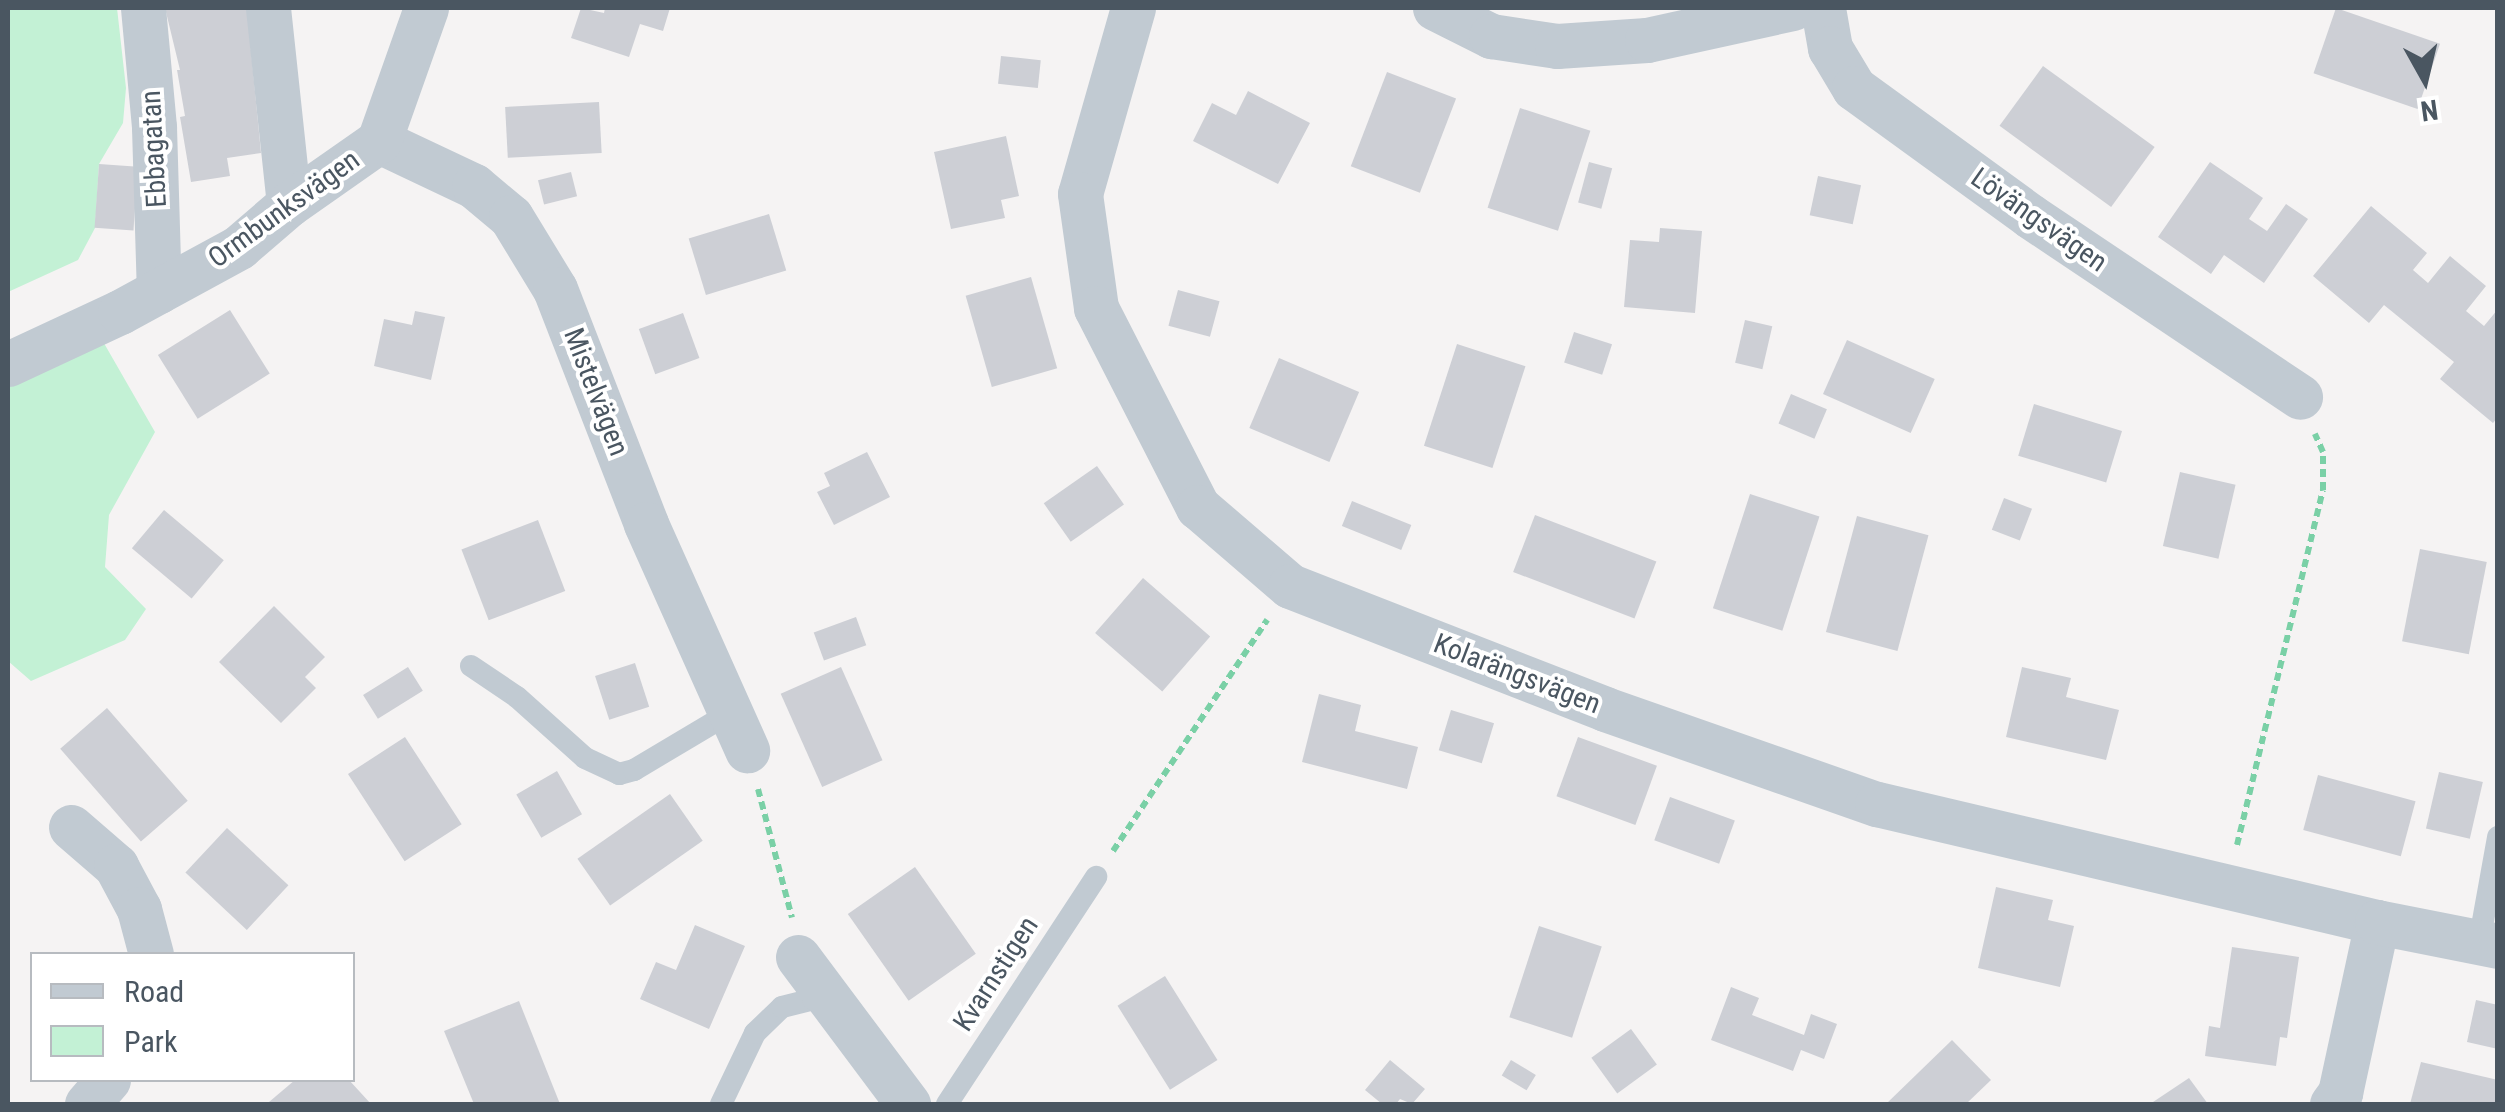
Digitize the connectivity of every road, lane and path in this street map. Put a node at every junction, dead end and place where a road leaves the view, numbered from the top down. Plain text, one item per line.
1 (143, 8) edge
2 (268, 8) edge
3 (426, 8) edge
4 (1133, 8) edge
5 (1434, 8) edge
6 (1793, 8) edge
7 (1822, 8) edge
8 (378, 141) junction
9 (289, 204) junction
10 (158, 292) junction
11 (8, 364) edge
12 (2300, 397) joint
13 (1290, 586) junction
14 (471, 666) dead end
15 (738, 732) junction
16 (71, 827) dead end
17 (2498, 837) edge
18 (1096, 877) joint
19 (2227, 885) junction
20 (2377, 922) junction
21 (2488, 944) edge
22 (151, 952) edge
23 (798, 957) joint
24 (842, 1018) junction
25 (106, 1082) edge
26 (87, 1104) edge
27 (720, 1104) edge
28 (908, 1104) edge
29 (946, 1104) edge
30 (2332, 1104) edge

1 - 10 street, Ebbagatan
2 - 9 street
3 - 8 street, Ormbunksvägen
4 - 13 street, Kolarängsvägen
5 - 6 street
7 - 12 street, Lövängsvägen
8 - 9 street, Ormbunksvägen
8 - 15 street, Mistelvägen
9 - 10 street, Ormbunksvägen
10 - 11 street, Ormbunksvägen
12 - 19 path
13 - 18 path
13 - 19 street, Kolarängsvägen
14 - 15 lane
15 - 23 path
16 - 22 street
17 - 21 lane
18 - 29 lane, Kvarnstigen
19 - 20 street, Kolarängsvägen
20 - 21 street, Kolarängsvägen
20 - 30 street
23 - 24 street
24 - 27 lane
24 - 28 street
25 - 26 street

